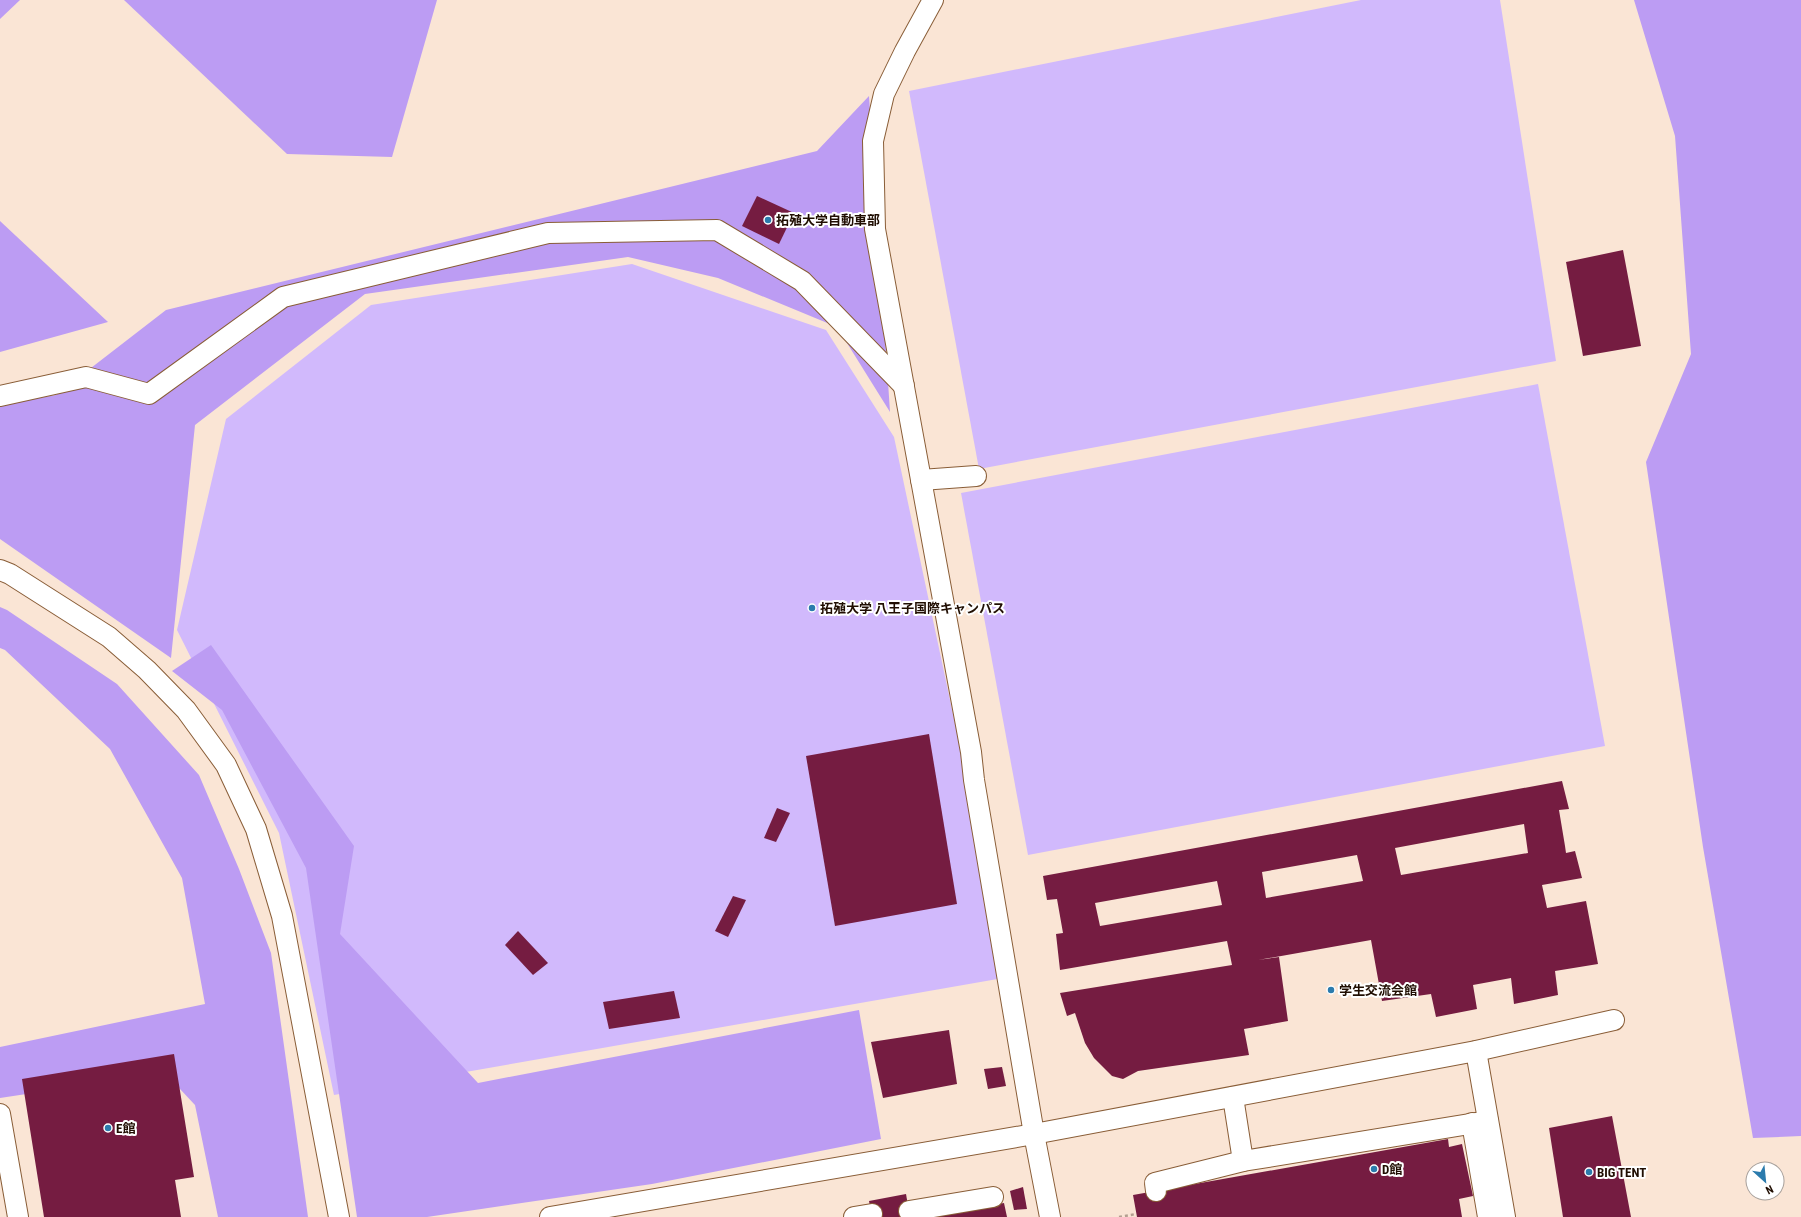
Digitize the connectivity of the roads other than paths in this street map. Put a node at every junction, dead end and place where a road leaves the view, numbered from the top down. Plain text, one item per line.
1 (933, 0) edge
2 (904, 386) junction
3 (0, 396) edge
4 (976, 476) dead end
5 (921, 480) junction
6 (0, 570) edge
7 (1614, 1020) dead end
8 (1476, 1051) junction
9 (1233, 1096) junction
10 (0, 1114) edge
11 (1480, 1122) junction
12 (1034, 1134) junction
13 (1243, 1162) junction
14 (1156, 1191) dead end
15 (993, 1197) dead end
16 (909, 1211) dead end
17 (18, 1217) edge
18 (339, 1217) edge
19 (554, 1217) edge
20 (1050, 1217) edge
21 (1488, 1217) edge
22 (1505, 1217) edge

1 - 2 lane
2 - 3 lane
2 - 5 lane
4 - 5 lane
5 - 12 lane
6 - 18 lane
7 - 8 lane
8 - 9 lane
8 - 11 lane
9 - 12 lane
9 - 13 lane
10 - 17 lane
11 - 13 lane
11 - 21 lane
11 - 22 lane
12 - 19 lane
12 - 20 lane
13 - 14 lane
15 - 16 lane

